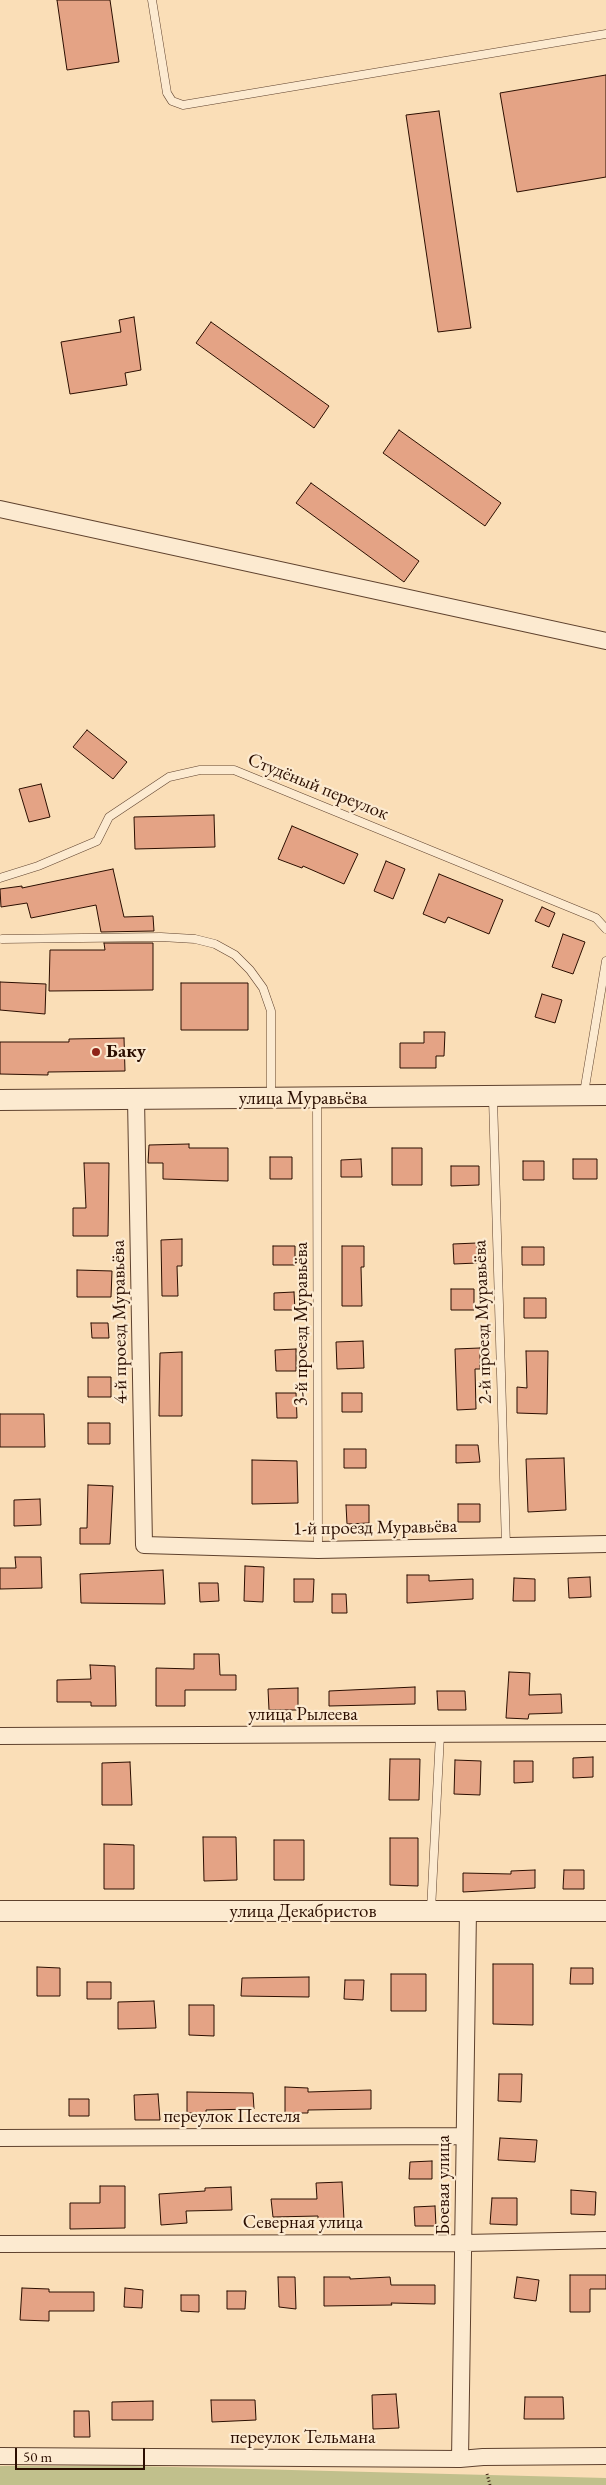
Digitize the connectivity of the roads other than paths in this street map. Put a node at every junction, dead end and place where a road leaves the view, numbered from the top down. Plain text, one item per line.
1 (152, 0) edge
2 (606, 34) edge
3 (0, 510) edge
4 (606, 641) edge
5 (0, 878) edge
6 (606, 929) edge
7 (2, 939) dead end
8 (606, 961) edge
9 (584, 1095) junction
10 (606, 1095) edge
11 (493, 1098) junction
12 (136, 1099) junction
13 (271, 1099) junction
14 (318, 1099) junction
15 (0, 1100) edge
16 (606, 1544) edge
17 (144, 1545) joint
18 (506, 1546) junction
19 (318, 1550) junction
20 (606, 1733) edge
21 (440, 1734) junction
22 (0, 1736) edge
23 (468, 1910) junction
24 (0, 1911) edge
25 (606, 1911) edge
26 (431, 1912) junction
27 (464, 2136) junction
28 (0, 2138) edge
29 (606, 2240) edge
30 (465, 2243) junction
31 (0, 2244) edge
32 (0, 2456) edge
33 (606, 2456) edge
34 (460, 2459) junction

1 - 2 lane
3 - 4 street
5 - 6 lane, Студёный переулок
7 - 13 lane
8 - 9 lane
9 - 10 street, улица Муравьёва
9 - 11 street, улица Муравьёва
11 - 14 street, улица Муравьёва
11 - 18 lane, 2-й проезд Муравьёва
12 - 13 street, улица Муравьёва
12 - 15 street, улица Муравьёва
12 - 17 street, 4-й проезд Муравьёва
13 - 14 street, улица Муравьёва
14 - 19 lane, 3-й проезд Муравьёва
16 - 18 street, 1-й проезд Муравьёва
17 - 19 street, 1-й проезд Муравьёва
18 - 19 street, 1-й проезд Муравьёва
20 - 21 street, улица Рылеева
21 - 22 street, улица Рылеева
21 - 26 lane
23 - 25 street, улица Декабристов
23 - 26 street, улица Декабристов
23 - 27 street, Боевая улица
24 - 26 street, улица Декабристов
27 - 28 street, переулок Пестеля
27 - 30 street, Боевая улица
29 - 30 street, Северная улица
30 - 31 street, Северная улица
30 - 34 street, Боевая улица
32 - 34 street, переулок Тельмана
33 - 34 street, переулок Тельмана

